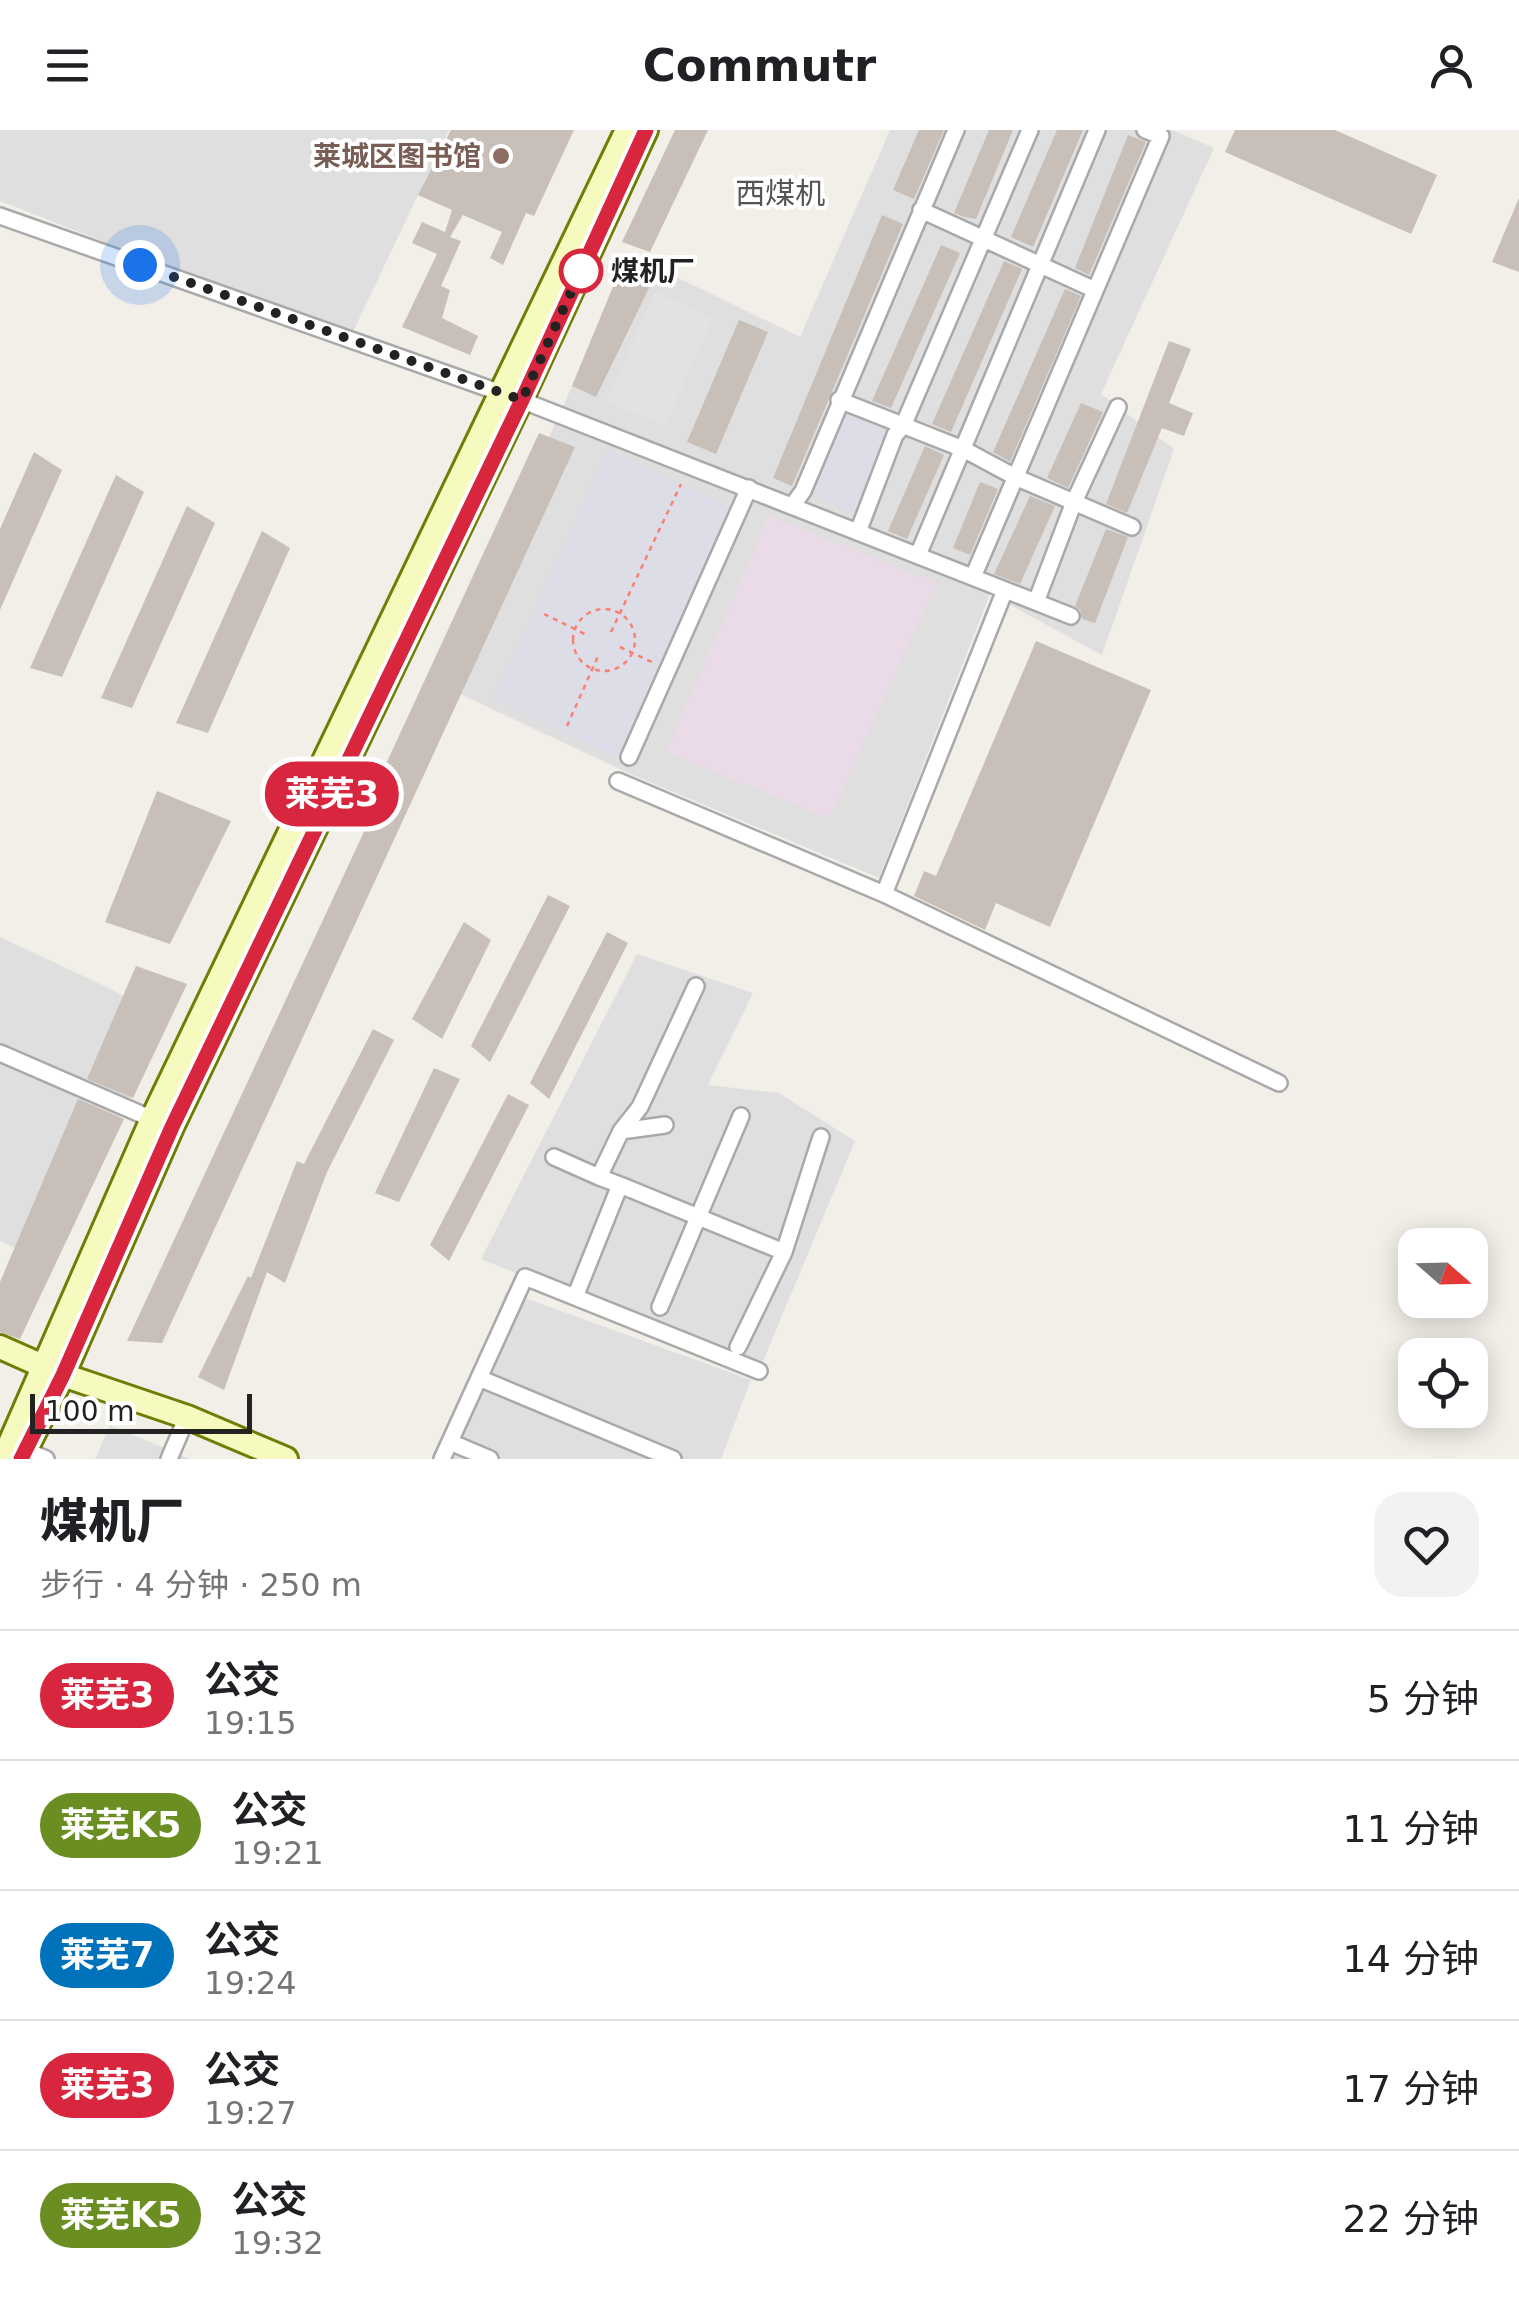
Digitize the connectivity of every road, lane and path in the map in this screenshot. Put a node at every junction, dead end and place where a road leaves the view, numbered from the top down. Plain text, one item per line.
1 (627, 130) edge
2 (646, 130) edge
3 (956, 130) edge
4 (1030, 130) edge
5 (1096, 130) edge
6 (1145, 130) edge
7 (922, 210) junction
8 (0, 216) edge
9 (984, 236) junction
10 (1039, 267) junction
11 (1095, 290) junction
12 (512, 397) junction
13 (839, 400) junction
14 (1118, 407) dead end
15 (903, 426) junction
16 (963, 448) junction
17 (1016, 476) junction
18 (681, 484) dead end
19 (749, 488) junction
20 (1074, 502) junction
21 (792, 506) junction
22 (1132, 527) dead end
23 (858, 532) junction
24 (918, 556) junction
25 (973, 577) junction
26 (1012, 592) junction
27 (620, 612) junction
28 (544, 614) dead end
29 (1071, 616) dead end
30 (574, 630) junction
31 (611, 632) dead end
32 (590, 636) dead end
33 (620, 646) dead end
34 (633, 653) junction
35 (599, 654) dead end
36 (592, 669) junction
37 (669, 670) junction
38 (567, 726) dead end
39 (628, 757) dead end
40 (618, 781) dead end
41 (884, 894) junction
42 (696, 986) dead end
43 (0, 1053) edge
44 (1279, 1082) dead end
45 (741, 1116) dead end
46 (162, 1123) junction
47 (665, 1125) dead end
48 (620, 1131) junction
49 (821, 1138) dead end
50 (554, 1157) dead end
51 (599, 1177) junction
52 (620, 1185) junction
53 (696, 1216) junction
54 (784, 1252) junction
55 (575, 1297) junction
56 (660, 1307) dead end
57 (0, 1347) edge
58 (738, 1347) dead end
59 (759, 1370) dead end
60 (54, 1371) junction
61 (480, 1378) junction
62 (187, 1417) junction
63 (450, 1442) junction
64 (31, 1456) edge
65 (3, 1459) edge
66 (169, 1459) edge
67 (286, 1459) edge
68 (442, 1459) edge
69 (490, 1459) edge
70 (673, 1459) edge

1 - 12 main road
2 - 12 main road
3 - 7 street
4 - 9 street
5 - 10 street
6 - 11 street
7 - 9 street
7 - 13 street
8 - 12 street
9 - 10 street
9 - 15 street
10 - 11 street
10 - 16 street
11 - 17 street
12 - 19 street
12 - 46 main road
13 - 15 street
13 - 21 street
14 - 20 street
15 - 16 street
15 - 23 street
16 - 17 street
16 - 24 street
17 - 20 street
17 - 25 street
18 - 27 path
19 - 21 street
19 - 37 street
20 - 22 street
20 - 26 street
21 - 23 street
23 - 24 street
24 - 25 street
25 - 26 street
26 - 29 street
26 - 41 street
27 - 30 path
27 - 31 path
27 - 34 path
28 - 30 path
30 - 32 path
30 - 36 path
33 - 34 path
34 - 36 path
34 - 37 path
35 - 36 path
36 - 38 path
37 - 39 street
40 - 41 street
41 - 44 street
42 - 48 street
43 - 46 street
45 - 53 street
46 - 60 main road
47 - 48 street
48 - 51 street
49 - 54 street
50 - 51 street
51 - 52 street
52 - 53 street
52 - 55 street
53 - 54 street
53 - 56 street
54 - 58 street
55 - 59 street
55 - 61 street
57 - 60 main road
60 - 62 main road
60 - 64 main road
60 - 65 main road
61 - 63 street
61 - 70 street
62 - 66 street
62 - 67 main road
63 - 68 street
63 - 69 street

